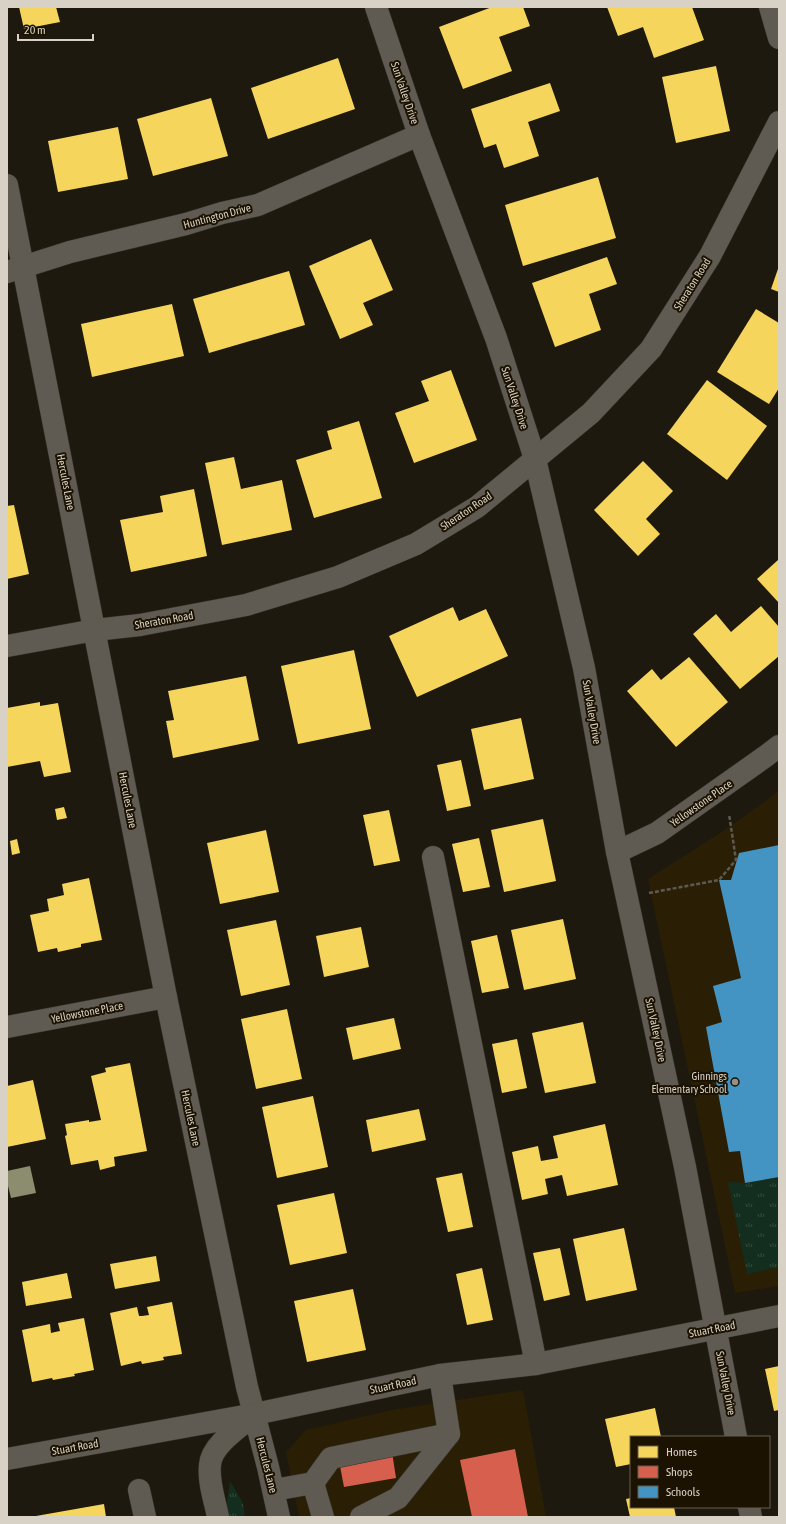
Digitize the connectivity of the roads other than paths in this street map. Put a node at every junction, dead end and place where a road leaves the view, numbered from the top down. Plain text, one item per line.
1 (376, 7) edge
2 (770, 7) edge
3 (779, 38) edge
4 (779, 122) edge
5 (419, 135) junction
6 (7, 185) edge
7 (15, 270) edge
8 (535, 459) junction
9 (95, 630) junction
10 (7, 646) edge
11 (779, 746) edge
12 (618, 852) junction
13 (433, 857) dead end
14 (166, 997) junction
15 (7, 1027) edge
16 (779, 1316) edge
17 (715, 1328) junction
18 (536, 1364) junction
19 (440, 1375) junction
20 (255, 1414) junction
21 (449, 1434) junction
22 (736, 1436) edge
23 (7, 1459) edge
24 (313, 1483) junction
25 (140, 1490) dead end
26 (274, 1490) junction
27 (144, 1517) edge
28 (218, 1517) edge
29 (279, 1517) edge
30 (323, 1517) edge
31 (361, 1517) edge

1 - 5 street, Sun Valley Drive
2 - 3 street
4 - 8 street, Sheraton Road
5 - 7 street, Huntington Drive
5 - 8 street, Sun Valley Drive
6 - 7 street, Hercules Lane
7 - 9 street, Hercules Lane
8 - 9 street, Sheraton Road
8 - 12 street, Sun Valley Drive
9 - 10 street, Sheraton Road
9 - 14 street, Hercules Lane
11 - 12 street, Yellowstone Place
12 - 17 street, Sun Valley Drive
13 - 18 street
14 - 15 street, Yellowstone Place
14 - 20 street, Hercules Lane
16 - 17 street, Stuart Road
17 - 18 street, Stuart Road
17 - 22 street, Sun Valley Drive
18 - 19 street, Stuart Road
19 - 20 street, Stuart Road
19 - 21 street
20 - 23 street, Stuart Road
20 - 26 street, Hercules Lane
20 - 28 street
21 - 24 street
21 - 31 street
24 - 26 street
24 - 30 street
25 - 27 street
26 - 29 street, Hercules Lane

